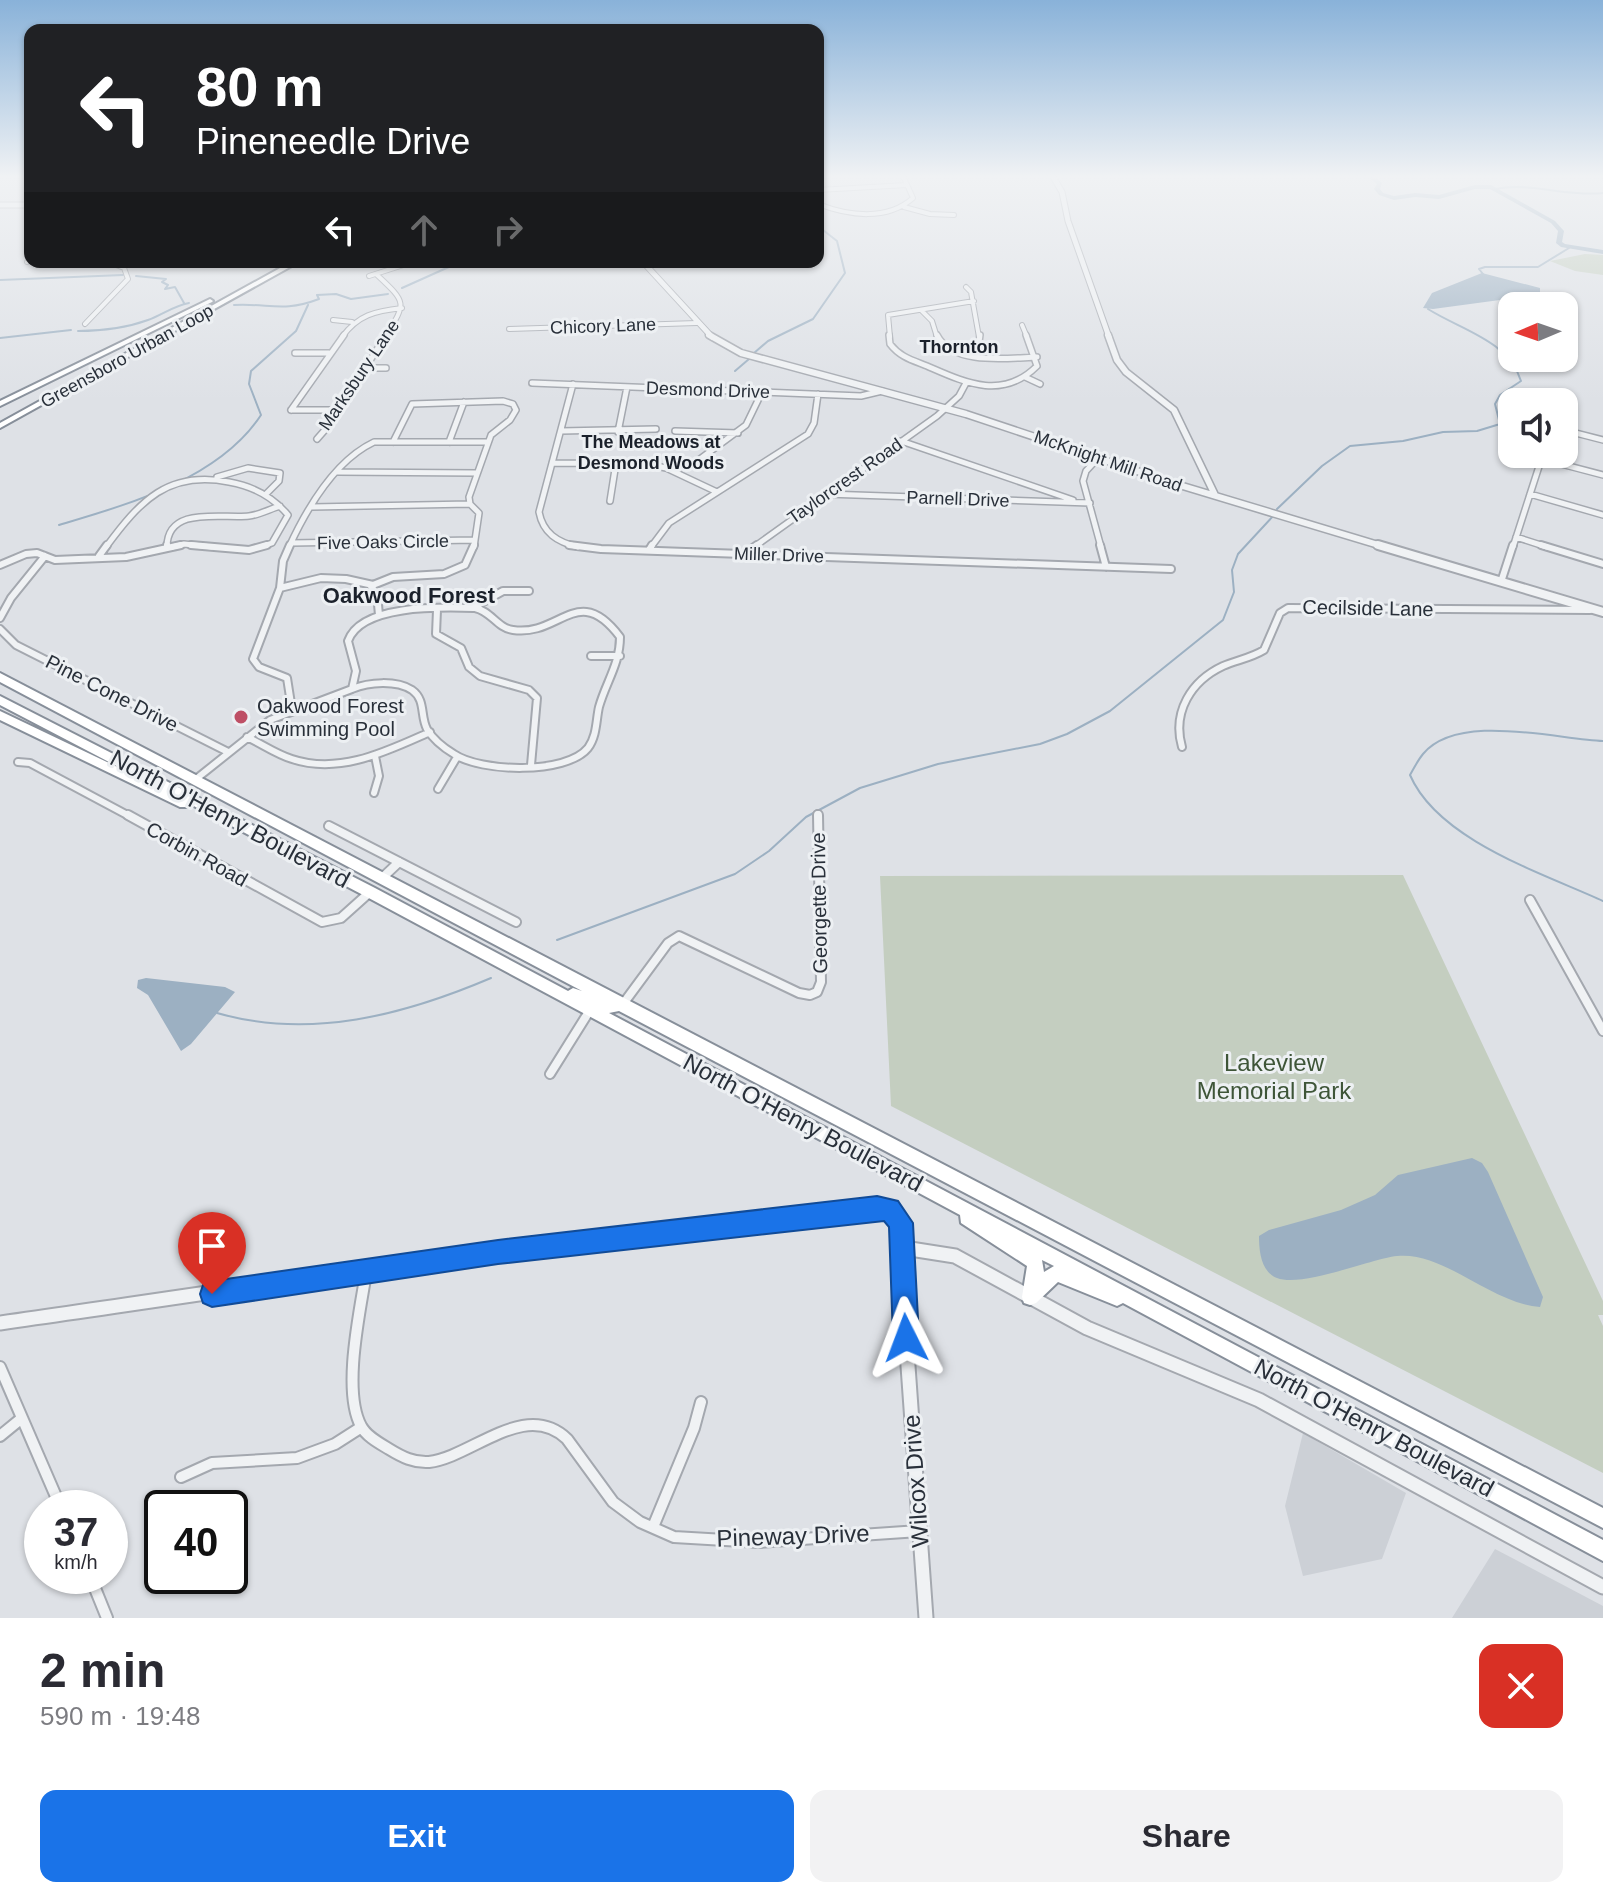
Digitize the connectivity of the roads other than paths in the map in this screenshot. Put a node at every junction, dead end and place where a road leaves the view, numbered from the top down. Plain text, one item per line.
1 (1078, 251) edge
2 (123, 268) edge
3 (272, 268) edge
4 (285, 268) edge
5 (394, 268) edge
6 (648, 268) edge
7 (376, 274) junction
8 (369, 276) dead end
9 (966, 287) dead end
10 (234, 289) junction
11 (974, 301) junction
12 (402, 308) junction
13 (922, 311) junction
14 (333, 320) dead end
15 (352, 322) junction
16 (697, 323) junction
17 (85, 324) dead end
18 (1022, 325) dead end
19 (509, 329) dead end
20 (295, 353) dead end
21 (329, 353) junction
22 (105, 354) junction
23 (977, 356) junction
24 (1037, 357) junction
25 (366, 368) junction
26 (386, 368) dead end
27 (1025, 377) junction
28 (532, 383) dead end
29 (966, 383) junction
30 (573, 384) junction
31 (1040, 384) dead end
32 (627, 387) junction
33 (882, 391) junction
34 (762, 392) junction
35 (818, 394) junction
36 (464, 402) junction
37 (0, 404) edge
38 (947, 408) junction
39 (339, 410) junction
40 (0, 414) edge
41 (0, 427) edge
42 (656, 429) dead end
43 (561, 431) junction
44 (675, 431) dead end
45 (618, 432) junction
46 (738, 433) junction
47 (1578, 434) edge
48 (317, 439) dead end
49 (1603, 440) edge
50 (901, 441) junction
51 (393, 442) junction
52 (449, 442) junction
53 (487, 442) junction
54 (1099, 457) junction
55 (700, 459) dead end
56 (552, 463) junction
57 (616, 463) junction
58 (1578, 467) edge
59 (1539, 468) edge
60 (338, 472) junction
61 (477, 473) junction
62 (1603, 475) edge
63 (215, 477) junction
64 (717, 492) junction
65 (826, 494) junction
66 (1530, 494) junction
67 (265, 495) junction
68 (1215, 495) junction
69 (610, 501) dead end
70 (1090, 503) junction
71 (470, 504) junction
72 (280, 506) junction
73 (312, 507) junction
74 (1603, 515) edge
75 (1516, 537) junction
76 (475, 540) junction
77 (291, 543) junction
78 (266, 546) junction
79 (167, 548) junction
80 (649, 550) junction
81 (286, 553) junction
82 (744, 554) junction
83 (45, 556) junction
84 (99, 556) junction
85 (1603, 564) edge
86 (0, 565) edge
87 (1106, 567) junction
88 (1171, 569) dead end
89 (1501, 582) junction
90 (370, 585) junction
91 (280, 588) junction
92 (529, 591) dead end
93 (474, 607) junction
94 (437, 610) junction
95 (1599, 611) edge
96 (379, 615) junction
97 (0, 618) edge
98 (0, 629) edge
99 (591, 656) dead end
100 (620, 656) junction
101 (0, 677) edge
102 (352, 689) junction
103 (0, 700) edge
104 (292, 710) junction
105 (0, 715) edge
106 (430, 732) junction
107 (247, 737) junction
108 (1182, 747) dead end
109 (228, 752) junction
110 (375, 756) junction
111 (457, 757) junction
112 (18, 762) dead end
113 (531, 765) junction
114 (196, 779) junction
115 (438, 789) dead end
116 (374, 793) dead end
117 (818, 814) dead end
118 (329, 826) dead end
119 (266, 839) junction
120 (399, 862) junction
121 (381, 879) junction
122 (370, 892) junction
123 (1530, 900) dead end
124 (516, 922) dead end
125 (476, 929) junction
126 (522, 973) junction
127 (623, 1004) junction
128 (590, 1010) junction
129 (1603, 1031) edge
130 (550, 1074) dead end
131 (918, 1183) junction
132 (904, 1248) junction
133 (366, 1273) junction
134 (1030, 1297) junction
135 (0, 1323) edge
136 (1202, 1336) junction
137 (0, 1367) edge
138 (701, 1402) dead end
139 (22, 1418) junction
140 (360, 1428) junction
141 (0, 1436) edge
142 (181, 1477) dead end
143 (53, 1490) edge
144 (1603, 1518) edge
145 (653, 1527) junction
146 (919, 1531) junction
147 (1603, 1551) edge
148 (1603, 1587) edge
149 (97, 1594) edge
150 (107, 1618) edge
151 (926, 1618) edge

1 - 68 street
2 - 17 street
3 - 10 highway, Greensboro Urban Loop
4 - 41 highway, Greensboro Urban Loop
5 - 7 street
6 - 16 street, McKnight Mill Road
7 - 8 street
7 - 12 street, Marksbury Lane
9 - 11 street
10 - 22 highway
10 - 40 highway, Greensboro Urban Loop
11 - 13 street
11 - 23 street
12 - 15 street
12 - 25 street, Marksbury Lane
13 - 23 street
13 - 29 street
14 - 15 street
15 - 21 street
16 - 19 street, Chicory Lane
16 - 33 street, McKnight Mill Road
18 - 24 street
20 - 21 street
21 - 39 street
22 - 37 highway
22 - 40 highway
23 - 24 street
24 - 27 street
25 - 26 street
25 - 39 street, Marksbury Lane
27 - 29 street
27 - 31 street
28 - 30 street, Desmond Drive
29 - 38 street, Taylorcrest Road
30 - 32 street, Desmond Drive
30 - 43 street, Miller Drive
32 - 34 street, Desmond Drive
32 - 45 street
33 - 35 street, Desmond Drive
33 - 38 street, McKnight Mill Road
34 - 35 street, Desmond Drive
34 - 46 street
35 - 64 street
36 - 51 street
36 - 52 street
36 - 53 street
38 - 50 street, Taylorcrest Road
38 - 54 street, McKnight Mill Road
39 - 48 street, Marksbury Lane
42 - 45 street
43 - 45 street
43 - 56 street, Miller Drive
44 - 46 street
46 - 55 street
47 - 49 street
50 - 65 street, Taylorcrest Road
50 - 70 street
51 - 52 street
51 - 60 street
52 - 53 street
53 - 61 street
54 - 68 street, McKnight Mill Road
54 - 70 street
56 - 57 street
56 - 80 street, Miller Drive
57 - 64 street
57 - 69 street
58 - 62 street
59 - 66 street
60 - 61 street
60 - 73 street
61 - 71 street
63 - 67 street
63 - 67 street
63 - 84 street
64 - 80 street
65 - 70 street, Parnell Drive
65 - 82 street, Taylorcrest Road
66 - 74 street
66 - 75 street
67 - 72 street
68 - 89 street, McKnight Mill Road
70 - 87 street
71 - 73 street
71 - 76 street
72 - 78 street
72 - 79 street
73 - 77 street
75 - 85 street
75 - 89 street
76 - 77 street, Five Oaks Circle
76 - 90 street
77 - 81 street
78 - 79 street
78 - 81 street
79 - 84 street
80 - 82 street, Miller Drive
81 - 91 street
82 - 87 street, Miller Drive
83 - 84 street
83 - 86 street
83 - 97 street
87 - 88 street, Miller Drive
89 - 95 street, McKnight Mill Road
90 - 91 street
90 - 96 street
91 - 104 street
92 - 93 street
93 - 94 street
93 - 100 street
94 - 96 street
94 - 113 street
95 - 108 street, Cecilside Lane
96 - 102 street
98 - 109 street, Pine Cone Drive
99 - 100 street
100 - 113 street
101 - 114 highway, North O'Henry Boulevard
102 - 104 street
102 - 106 street
103 - 119 highway, North O'Henry Boulevard
104 - 107 street
105 - 119 highway
106 - 110 street
106 - 111 street
107 - 109 street
107 - 110 street
109 - 114 street
110 - 116 street
111 - 113 street
111 - 115 street
112 - 122 street, Corbin Road
114 - 121 highway, North O'Henry Boulevard
117 - 127 street, Georgette Drive
118 - 120 street
119 - 122 highway, North O'Henry Boulevard
120 - 121 street
120 - 124 street
121 - 125 highway, North O'Henry Boulevard
122 - 125 highway
122 - 126 highway, North O'Henry Boulevard
123 - 129 street
125 - 127 highway, North O'Henry Boulevard
126 - 127 highway
126 - 128 highway, North O'Henry Boulevard
127 - 144 highway, North O'Henry Boulevard
128 - 130 street
128 - 131 highway, North O'Henry Boulevard
131 - 134 highway
131 - 136 highway, North O'Henry Boulevard
132 - 133 street, Wilcox Drive
132 - 134 street, North O'Henry Boulevard
132 - 146 street, Wilcox Drive
133 - 135 street, Wilcox Drive
133 - 140 street
134 - 136 highway
134 - 148 street, North O'Henry Boulevard
136 - 147 highway, North O'Henry Boulevard
137 - 139 street
138 - 145 street
139 - 141 street
139 - 143 street
140 - 142 street
140 - 145 street, Pineway Drive
145 - 146 street, Pineway Drive
146 - 151 street, Wilcox Drive
149 - 150 street

